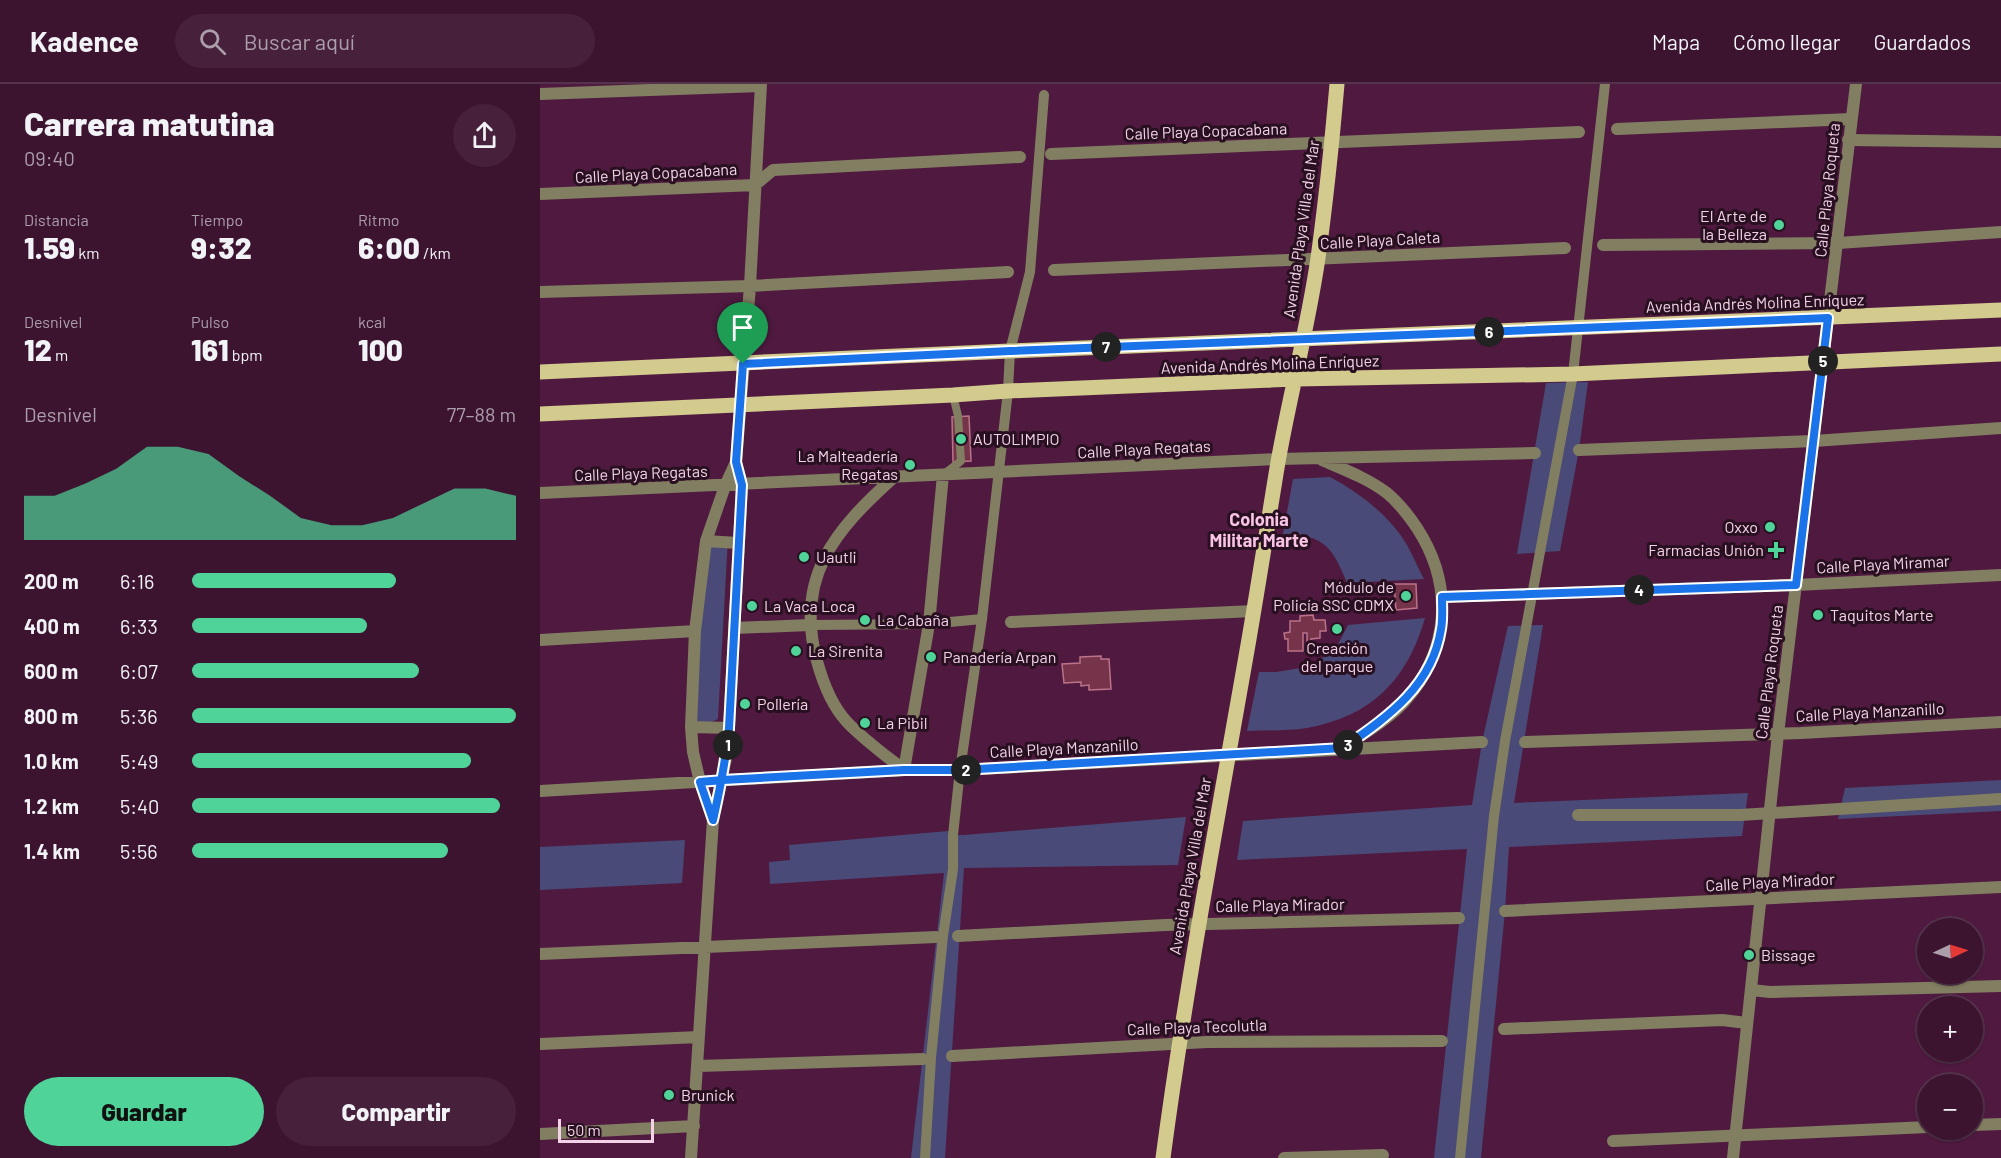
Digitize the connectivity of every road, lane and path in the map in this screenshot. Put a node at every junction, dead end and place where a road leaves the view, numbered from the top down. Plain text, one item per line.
1 (1337, 84) edge
2 (1605, 84) edge
3 (1856, 84) edge
4 (760, 85) edge
5 (540, 94) edge
6 (1044, 95) dead end
7 (1851, 119) junction
8 (1617, 129) dead end
9 (1579, 132) dead end
10 (1848, 140) junction
11 (2001, 142) edge
12 (1332, 143) junction
13 (1051, 154) dead end
14 (1020, 157) dead end
15 (755, 184) junction
16 (540, 194) edge
17 (2001, 232) edge
18 (1838, 243) junction
19 (1603, 245) dead end
20 (1565, 248) dead end
21 (1318, 259) junction
22 (1054, 270) dead end
23 (1008, 272) dead end
24 (750, 286) junction
25 (540, 292) edge
26 (2001, 310) edge
27 (1828, 318) junction
28 (1579, 328) junction
29 (1303, 340) junction
30 (1010, 351) junction
31 (2001, 354) edge
32 (1823, 362) junction
33 (743, 364) junction
34 (540, 372) edge
35 (1573, 374) junction
36 (1296, 379) junction
37 (1008, 391) junction
38 (953, 395) junction
39 (739, 406) junction
40 (540, 414) edge
41 (2001, 428) edge
42 (1814, 441) junction
43 (1579, 450) dead end
44 (1535, 453) dead end
45 (1279, 459) junction
46 (1318, 459) junction
47 (736, 462) junction
48 (999, 472) junction
49 (943, 475) junction
50 (893, 478) junction
51 (742, 485) junction
52 (724, 486) junction
53 (540, 493) edge
54 (706, 541) junction
55 (738, 543) junction
56 (2001, 575) edge
57 (1796, 585) junction
58 (1533, 593) junction
59 (1442, 597) junction
60 (1254, 611) junction
61 (982, 619) junction
62 (1011, 622) dead end
63 (929, 624) junction
64 (810, 625) junction
65 (735, 628) junction
66 (695, 631) junction
67 (540, 640) edge
68 (2001, 722) edge
69 (691, 727) junction
70 (729, 728) junction
71 (1778, 734) junction
72 (1482, 742) dead end
73 (1525, 742) dead end
74 (1343, 748) junction
75 (1228, 755) junction
76 (904, 770) junction
77 (960, 770) junction
78 (723, 780) junction
79 (700, 782) junction
80 (540, 791) edge
81 (2001, 799) edge
82 (1770, 812) junction
83 (1578, 815) dead end
84 (713, 820) junction
85 (2001, 887) edge
86 (1761, 900) junction
87 (1505, 911) dead end
88 (1459, 918) dead end
89 (1197, 924) junction
90 (958, 936) dead end
91 (936, 937) dead end
92 (705, 948) junction
93 (540, 954) edge
94 (2001, 986) edge
95 (1751, 990) junction
96 (1747, 1023) junction
97 (1504, 1029) dead end
98 (699, 1037) junction
99 (1442, 1041) dead end
100 (1178, 1043) junction
101 (540, 1044) edge
102 (952, 1056) dead end
103 (923, 1059) dead end
104 (698, 1066) junction
105 (2001, 1124) edge
106 (1983, 1125) edge
107 (694, 1126) junction
108 (1917, 1128) edge
109 (540, 1134) edge
110 (1735, 1137) junction
111 (1613, 1141) dead end
112 (1383, 1155) dead end
113 (691, 1158) edge
114 (925, 1158) edge
115 (1163, 1158) edge
116 (1284, 1158) edge
117 (1460, 1158) edge
118 (1732, 1158) edge

1 - 12 main road, Avenida Playa Villa del Mar
2 - 28 street
3 - 7 street, Calle Playa Roqueta
4 - 5 street
4 - 15 street
6 - 30 street
7 - 8 street
7 - 10 street, Calle Playa Roqueta
9 - 12 street, Calle Playa Copacabana
10 - 11 street
10 - 18 street, Calle Playa Roqueta
12 - 13 street, Calle Playa Copacabana
12 - 21 main road, Avenida Playa Villa del Mar
14 - 15 street, Calle Playa Copacabana
15 - 16 street, Calle Playa Copacabana
15 - 24 street
17 - 18 street
18 - 19 street
18 - 27 street, Calle Playa Roqueta
20 - 21 street, Calle Playa Caleta
21 - 22 street, Calle Playa Caleta
21 - 29 main road, Avenida Playa Villa del Mar
23 - 24 street
24 - 25 street
24 - 33 street
26 - 27 main road, Avenida Andrés Molina Enríquez
27 - 28 main road, Avenida Andrés Molina Enríquez
27 - 32 street, Calle Playa Roqueta
28 - 29 main road, Avenida Andrés Molina Enríquez
28 - 35 street
29 - 30 main road, Avenida Andrés Molina Enríquez
29 - 36 main road, Avenida Playa Villa del Mar
30 - 33 main road, Avenida Andrés Molina Enríquez
30 - 37 street
31 - 32 main road, Avenida Andrés Molina Enríquez
32 - 35 main road, Avenida Andrés Molina Enríquez
32 - 42 street, Calle Playa Roqueta
33 - 34 main road, Avenida Andrés Molina Enríquez
33 - 39 street
35 - 36 main road, Avenida Andrés Molina Enríquez
35 - 58 street
36 - 37 main road, Avenida Andrés Molina Enríquez
36 - 45 main road, Avenida Playa Villa del Mar
37 - 38 main road, Avenida Andrés Molina Enríquez
37 - 48 street
38 - 39 main road, Avenida Andrés Molina Enríquez
38 - 49 lane
39 - 40 main road, Avenida Andrés Molina Enríquez
39 - 47 street
41 - 42 street
42 - 43 street
42 - 57 street, Calle Playa Roqueta
44 - 46 street, Calle Playa Regatas
45 - 46 street, Calle Playa Regatas
45 - 48 street, Calle Playa Regatas
45 - 60 main road, Avenida Playa Villa del Mar
46 - 59 street
47 - 51 street
47 - 52 street
48 - 49 street, Calle Playa Regatas
48 - 61 street
49 - 50 street, Calle Playa Regatas
49 - 63 street
50 - 51 street, Calle Playa Regatas
50 - 64 street
51 - 52 street, Calle Playa Regatas
51 - 55 street
52 - 53 street, Calle Playa Regatas
52 - 54 street
54 - 55 street
54 - 66 street
55 - 65 street
56 - 57 street, Calle Playa Miramar
57 - 58 street, Calle Playa Miramar
57 - 71 street, Calle Playa Roqueta
58 - 59 street, Calle Playa Miramar
58 - 117 street
59 - 74 street
60 - 62 street
60 - 75 main road, Avenida Playa Villa del Mar
61 - 63 street
61 - 77 street
63 - 64 street
63 - 76 street
64 - 65 street
64 - 76 street
65 - 70 street
66 - 67 street
66 - 69 street
68 - 71 street, Calle Playa Manzanillo
69 - 70 street
69 - 79 street
70 - 78 street
71 - 73 street, Calle Playa Manzanillo
71 - 82 street, Calle Playa Roqueta
72 - 74 street, Calle Playa Manzanillo
74 - 75 street, Calle Playa Manzanillo
75 - 77 street, Calle Playa Manzanillo
75 - 89 main road, Avenida Playa Villa del Mar
76 - 77 street, Calle Playa Manzanillo
76 - 78 street, Calle Playa Manzanillo
77 - 114 street
78 - 79 street, Calle Playa Manzanillo
78 - 84 street
79 - 80 street, Calle Playa Manzanillo
79 - 84 street
81 - 82 street
82 - 83 street
82 - 86 street, Calle Playa Roqueta
84 - 92 street
85 - 86 street, Calle Playa Mirador
86 - 87 street, Calle Playa Mirador
86 - 95 street, Calle Playa Roqueta
88 - 89 street, Calle Playa Mirador
89 - 90 street, Calle Playa Mirador
89 - 100 main road, Avenida Playa Villa del Mar
91 - 92 street
92 - 93 street
92 - 98 street
94 - 95 street
95 - 96 street, Calle Playa Roqueta
96 - 97 street
96 - 110 street, Calle Playa Roqueta
98 - 101 street
98 - 104 street
99 - 100 street, Calle Playa Tecolutla
100 - 102 street, Calle Playa Tecolutla
100 - 115 main road, Avenida Playa Villa del Mar
103 - 104 street
104 - 107 street
105 - 106 street
107 - 109 street
107 - 113 street
108 - 110 street
110 - 111 street
110 - 118 street, Calle Playa Roqueta
112 - 116 street

